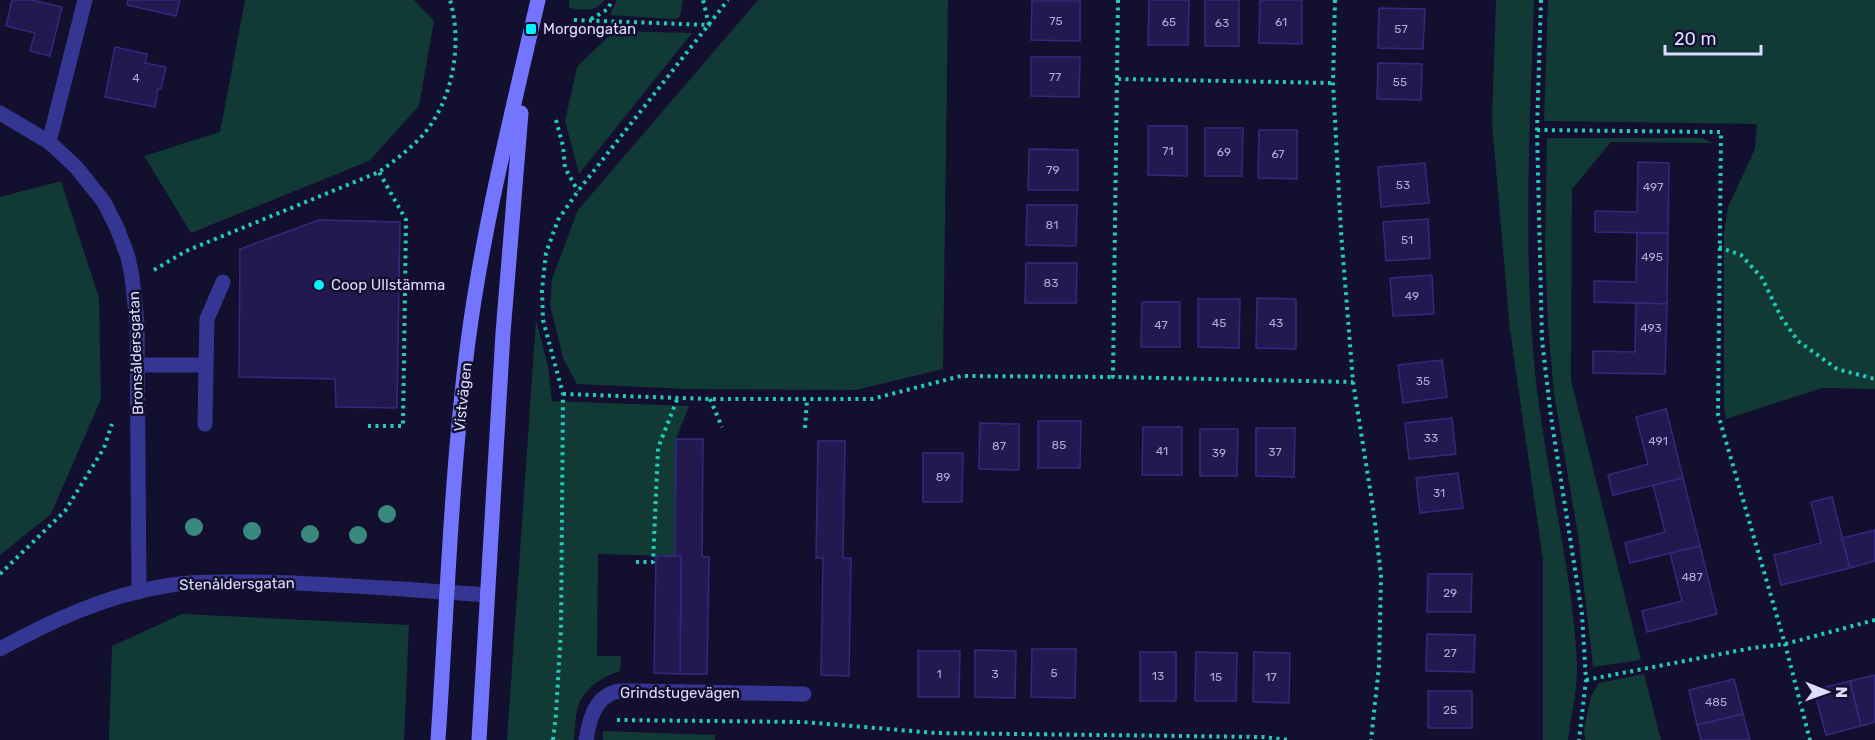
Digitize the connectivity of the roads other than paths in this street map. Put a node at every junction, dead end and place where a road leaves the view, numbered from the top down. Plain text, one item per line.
1 (85, 0) edge
2 (538, 0) edge
3 (525, 59) junction
4 (0, 113) edge
5 (49, 142) junction
6 (224, 282) dead end
7 (138, 365) junction
8 (206, 365) junction
9 (205, 424) dead end
10 (139, 591) junction
11 (448, 592) junction
12 (487, 595) junction
13 (0, 649) edge
14 (804, 694) dead end
15 (438, 740) edge
16 (479, 740) edge
17 (586, 740) edge

1 - 5 street
2 - 3 main road, Vistvägen
3 - 11 main road, Vistvägen
3 - 12 main road, Vistvägen
4 - 5 street, Bronsåldersgatan
5 - 7 street, Bronsåldersgatan
6 - 8 street
7 - 8 street
7 - 10 street, Bronsåldersgatan
8 - 9 street
10 - 11 street, Stenåldersgatan
10 - 13 street, Stenåldersgatan
11 - 12 street, Stenåldersgatan
11 - 15 main road, Vistvägen
12 - 16 main road, Vistvägen
14 - 17 street, Grindstugevägen

